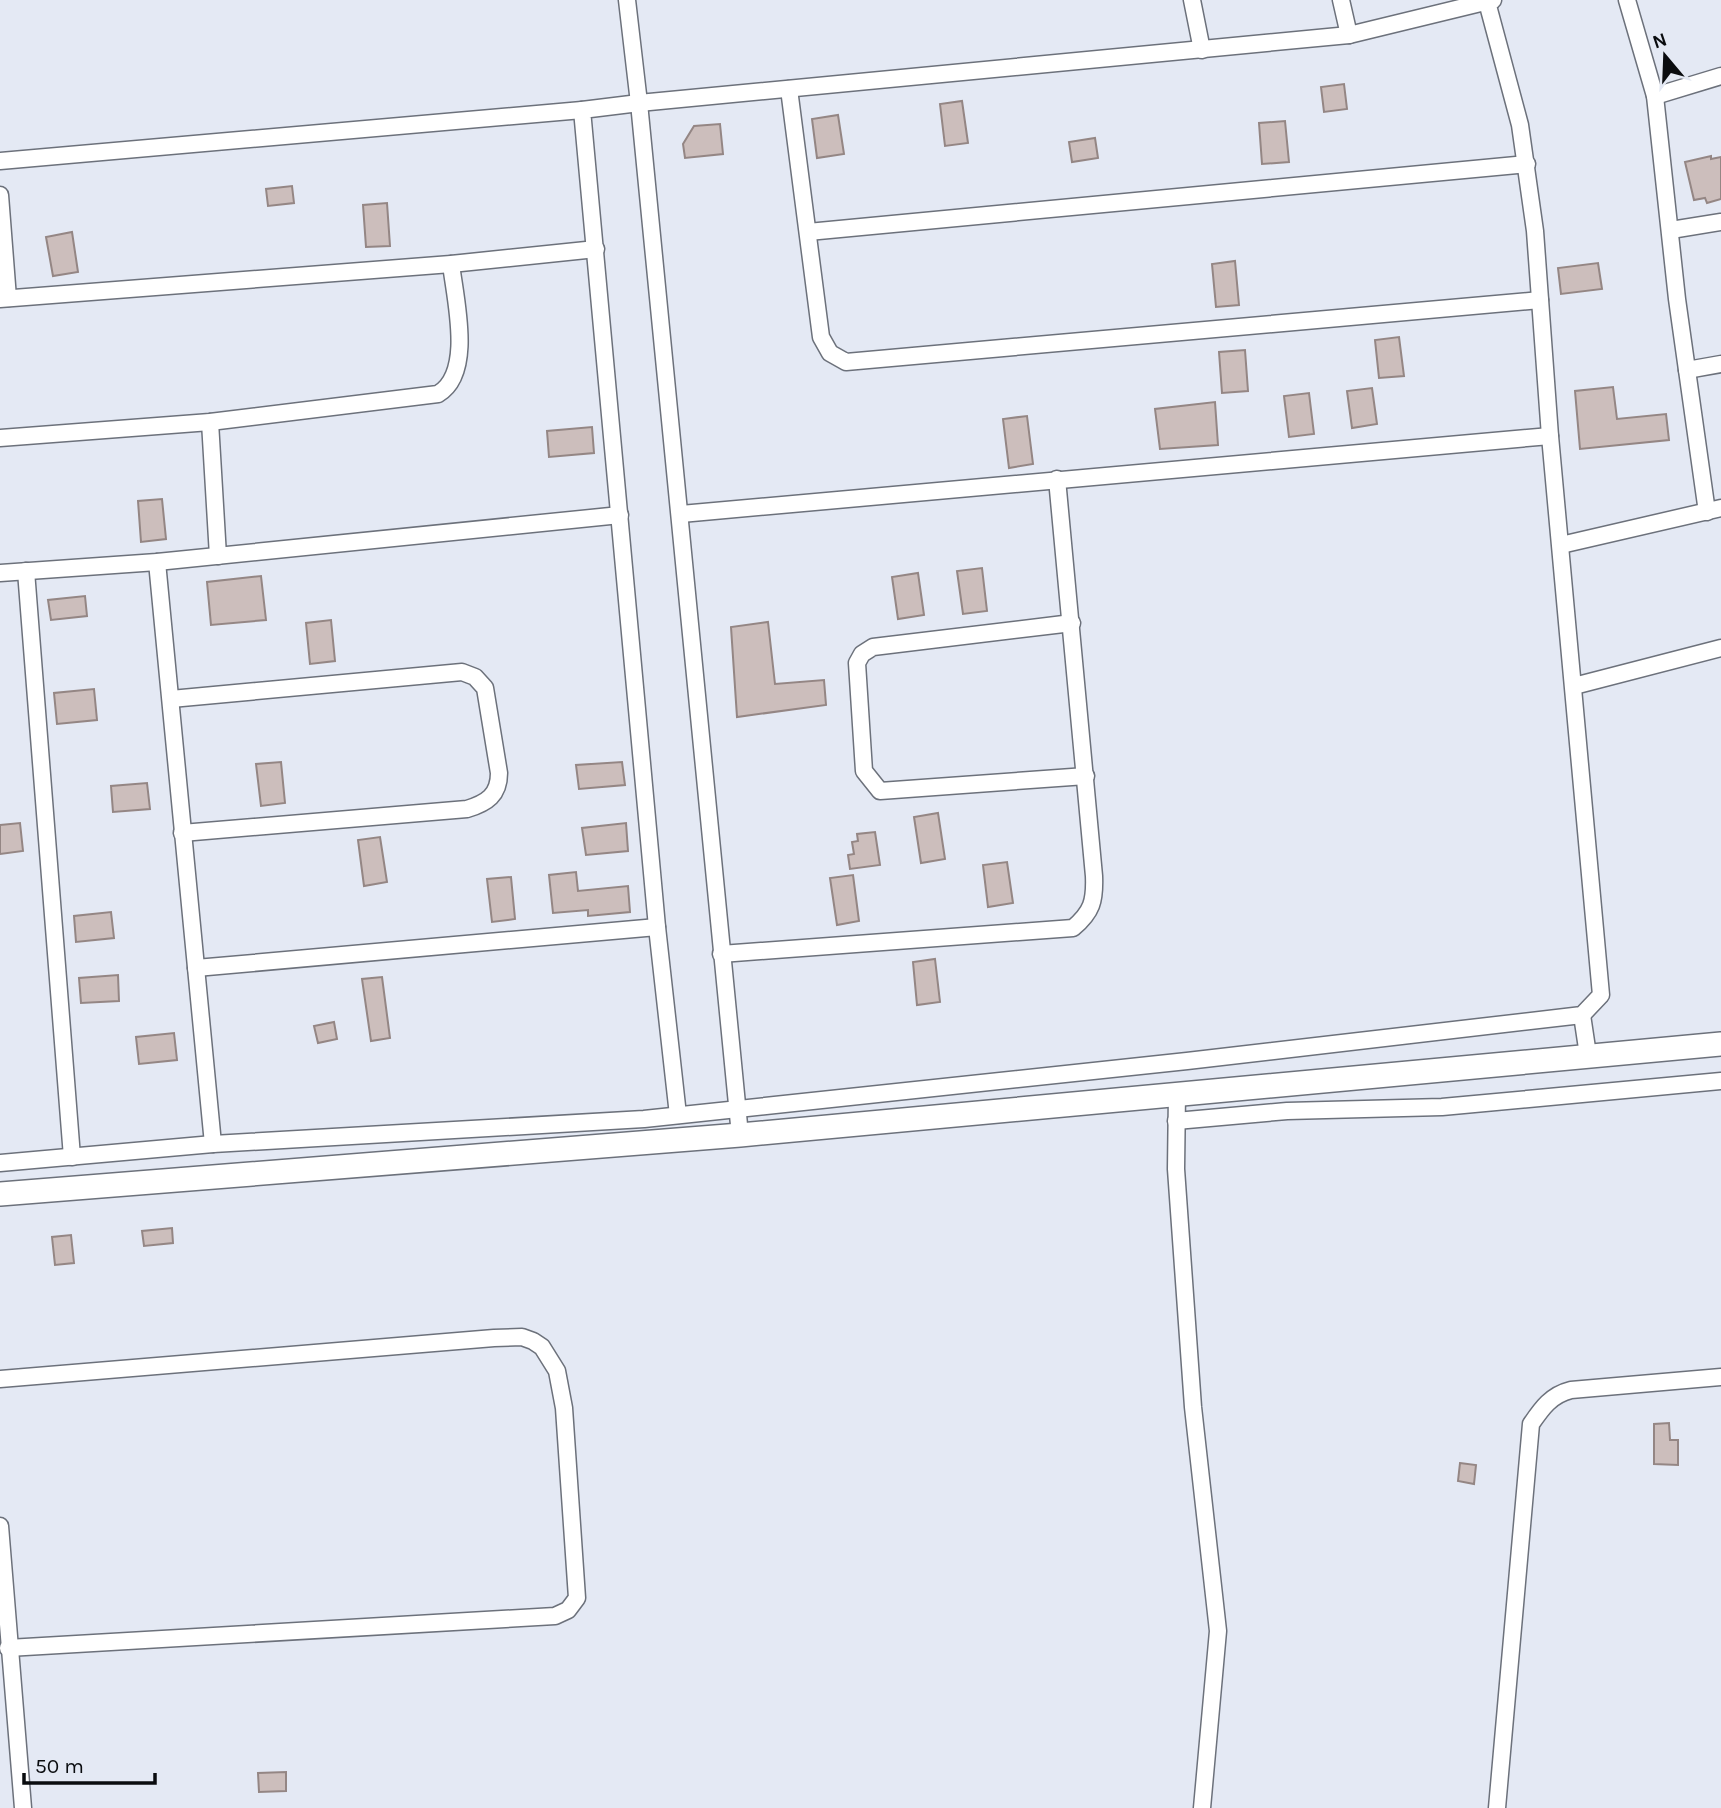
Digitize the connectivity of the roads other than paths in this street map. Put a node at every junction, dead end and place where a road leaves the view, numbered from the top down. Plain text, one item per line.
1 (627, 0) edge
2 (1192, 0) edge
3 (1341, 0) edge
4 (1627, 0) edge
5 (1490, 1) edge
6 (1349, 35) junction
7 (1202, 50) junction
8 (1721, 76) edge
9 (789, 89) junction
10 (1656, 96) junction
11 (639, 103) junction
12 (582, 110) junction
13 (0, 161) edge
14 (1527, 164) junction
15 (0, 195) edge
16 (1721, 222) edge
17 (1671, 230) junction
18 (808, 232) junction
19 (596, 249) junction
20 (451, 264) junction
21 (4, 298) edge
22 (1540, 300) junction
23 (1721, 364) edge
24 (1687, 370) junction
25 (210, 422) junction
26 (1550, 436) junction
27 (0, 438) edge
28 (1057, 479) junction
29 (1714, 510) edge
30 (681, 514) junction
31 (620, 515) junction
32 (1561, 545) junction
33 (218, 556) junction
34 (157, 562) junction
35 (26, 570) junction
36 (0, 573) edge
37 (1072, 623) junction
38 (1721, 648) edge
39 (1574, 686) junction
40 (171, 699) junction
41 (1086, 776) junction
42 (182, 833) junction
43 (657, 928) junction
44 (721, 954) junction
45 (195, 968) junction
46 (1582, 1014) junction
47 (1721, 1044) edge
48 (1588, 1055) junction
49 (1721, 1082) edge
50 (1177, 1093) junction
51 (736, 1108) junction
52 (678, 1115) junction
53 (1176, 1121) junction
54 (740, 1135) junction
55 (213, 1144) junction
56 (72, 1157) junction
57 (0, 1163) edge
58 (0, 1194) edge
59 (1721, 1377) edge
60 (0, 1379) edge
61 (0, 1526) edge
62 (8, 1648) junction
63 (23, 1808) edge
64 (1202, 1808) edge
65 (1497, 1808) edge

1 - 11 street
2 - 7 street
3 - 6 street
4 - 10 street
5 - 6 street
5 - 14 street
6 - 7 street
7 - 9 street
8 - 10 street
9 - 11 street
9 - 18 street
10 - 17 street
11 - 12 street
11 - 30 street
12 - 13 street
12 - 19 street
14 - 18 street
14 - 22 street
15 - 21 street
16 - 17 street
17 - 24 street
18 - 22 street
19 - 20 street
19 - 31 street
20 - 21 street
20 - 25 street
22 - 26 street
23 - 24 street
24 - 29 street
25 - 27 street
25 - 33 street
26 - 28 street
26 - 32 street
28 - 30 street
28 - 37 street
29 - 32 street
30 - 44 street
31 - 33 street
31 - 43 street
32 - 39 street
33 - 34 street
34 - 35 street
34 - 40 street
35 - 36 street
35 - 56 street
37 - 41 street
37 - 41 street
38 - 39 street
39 - 46 street
40 - 42 street
40 - 42 street
41 - 44 street
42 - 45 street
43 - 45 street
43 - 52 street
44 - 51 street
45 - 55 street
46 - 48 street
46 - 51 street
47 - 48 street
48 - 50 street
49 - 53 street
50 - 53 street
50 - 54 street
51 - 52 street
51 - 54 street
52 - 55 street
53 - 64 street
54 - 58 street
55 - 56 street
56 - 57 street
59 - 65 street
60 - 62 street
61 - 62 street
62 - 63 street

